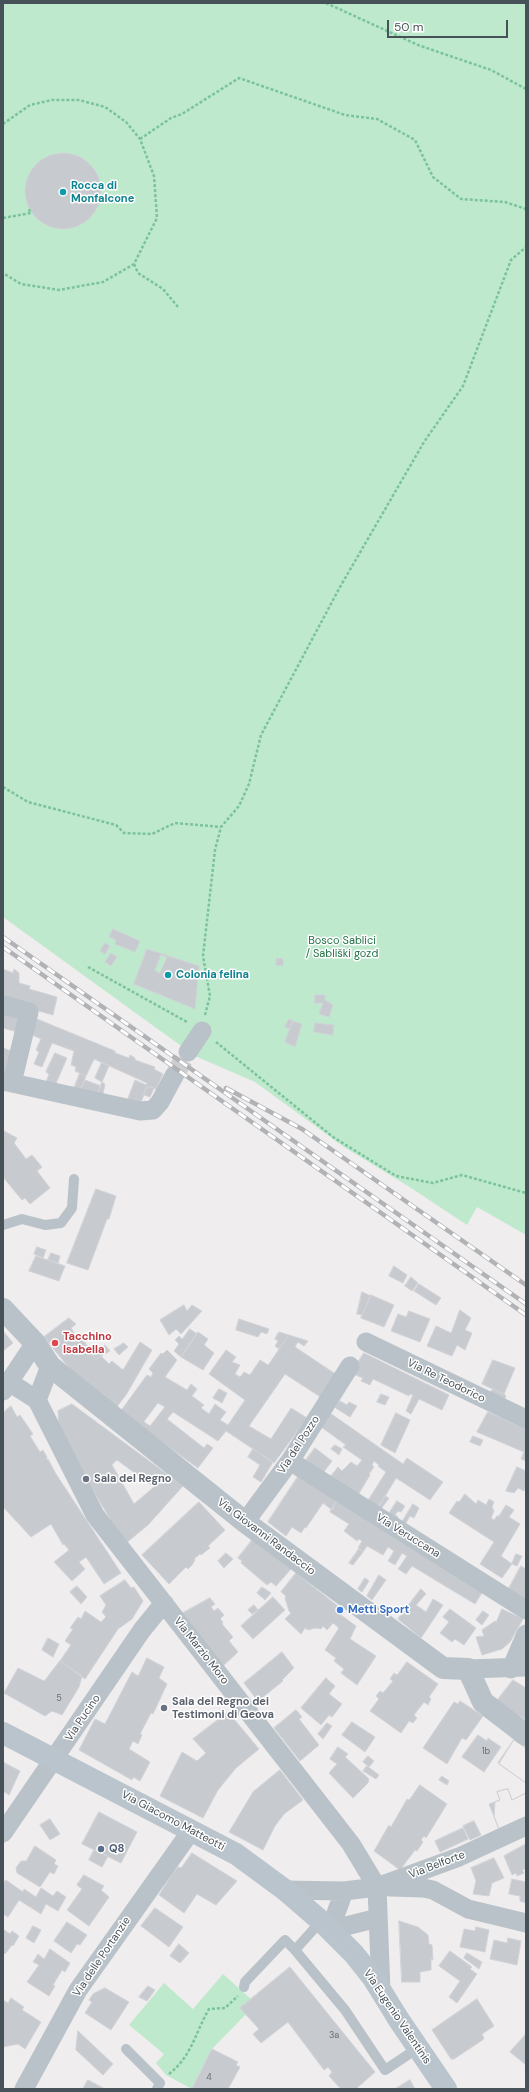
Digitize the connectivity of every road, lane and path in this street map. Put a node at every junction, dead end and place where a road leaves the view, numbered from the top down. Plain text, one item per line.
1 (326, 3) edge
2 (526, 89) edge
3 (3, 124) edge
4 (140, 139) junction
5 (28, 208) dead end
6 (526, 209) edge
7 (3, 218) edge
8 (526, 247) edge
9 (134, 264) junction
10 (3, 273) edge
11 (178, 307) dead end
12 (3, 787) edge
13 (221, 827) junction
14 (88, 967) dead end
15 (3, 1005) edge
16 (202, 1031) junction
17 (188, 1052) tunnel mouth
18 (174, 1076) tunnel mouth
19 (7, 1082) edge
20 (74, 1179) dead end
21 (526, 1193) edge
22 (3, 1225) edge
23 (3, 1309) edge
24 (366, 1342) dead end
25 (35, 1343) junction
26 (50, 1366) junction
27 (350, 1366) dead end
28 (6, 1386) edge
29 (37, 1400) junction
30 (526, 1419) edge
31 (290, 1461) junction
32 (245, 1522) junction
33 (164, 1604) junction
34 (526, 1610) edge
35 (526, 1634) edge
36 (518, 1668) edge
37 (468, 1669) junction
38 (3, 1732) edge
39 (526, 1735) edge
40 (55, 1760) junction
41 (526, 1826) edge
42 (191, 1831) junction
43 (3, 1833) edge
44 (377, 1887) junction
45 (285, 1890) junction
46 (344, 1891) junction
47 (378, 1918) junction
48 (526, 1923) edge
49 (326, 1925) junction
50 (295, 1950) junction
51 (244, 1987) joint
52 (381, 1991) junction
53 (126, 2048) dead end
54 (418, 2048) junction
55 (159, 2086) edge
56 (24, 2089) edge
57 (446, 2089) edge

1 - 2 path
3 - 4 path
4 - 6 path
4 - 9 path
5 - 7 path
8 - 13 path
9 - 10 path
9 - 11 path
12 - 13 path
13 - 16 path
14 - 16 path
15 - 19 street
16 - 17 street
16 - 21 path
18 - 19 street
20 - 22 lane
23 - 25 street, Via Giovanni Randaccio
24 - 30 street, Via Re Teodorico
25 - 26 street, Via Giovanni Randaccio
25 - 28 street
26 - 29 street
26 - 32 street, Via Giovanni Randaccio
27 - 31 street, Via del Pozzo
28 - 29 street
29 - 33 street, Via Marzio Moro
31 - 32 street, Via del Pozzo
31 - 34 street, Via Veruccana
32 - 37 street, Via Giovanni Randaccio
33 - 40 street, Via Pucino
33 - 44 street, Via Marzio Moro
35 - 36 street
36 - 37 street, Via Giovanni Randaccio
37 - 39 street
38 - 40 main road, Via Giacomo Matteotti
40 - 42 main road, Via Giacomo Matteotti
40 - 43 street, Via Pucino
41 - 44 street, Via Belforte
42 - 45 main road, Via Giacomo Matteotti
42 - 56 street, Via delle Portanzie
44 - 46 street, Via Belforte
44 - 47 street, Via Marzio Moro
44 - 48 street
45 - 46 street, Via Belforte
45 - 49 main road, Via Giacomo Matteotti
46 - 49 street
47 - 49 street
47 - 52 street, Via Marzio Moro
49 - 50 lane
49 - 52 main road, Via Eugenio Valentinis
50 - 51 lane
50 - 54 lane
51 - 55 path
52 - 54 main road, Via Eugenio Valentinis
53 - 55 lane
54 - 57 main road, Via Eugenio Valentinis

